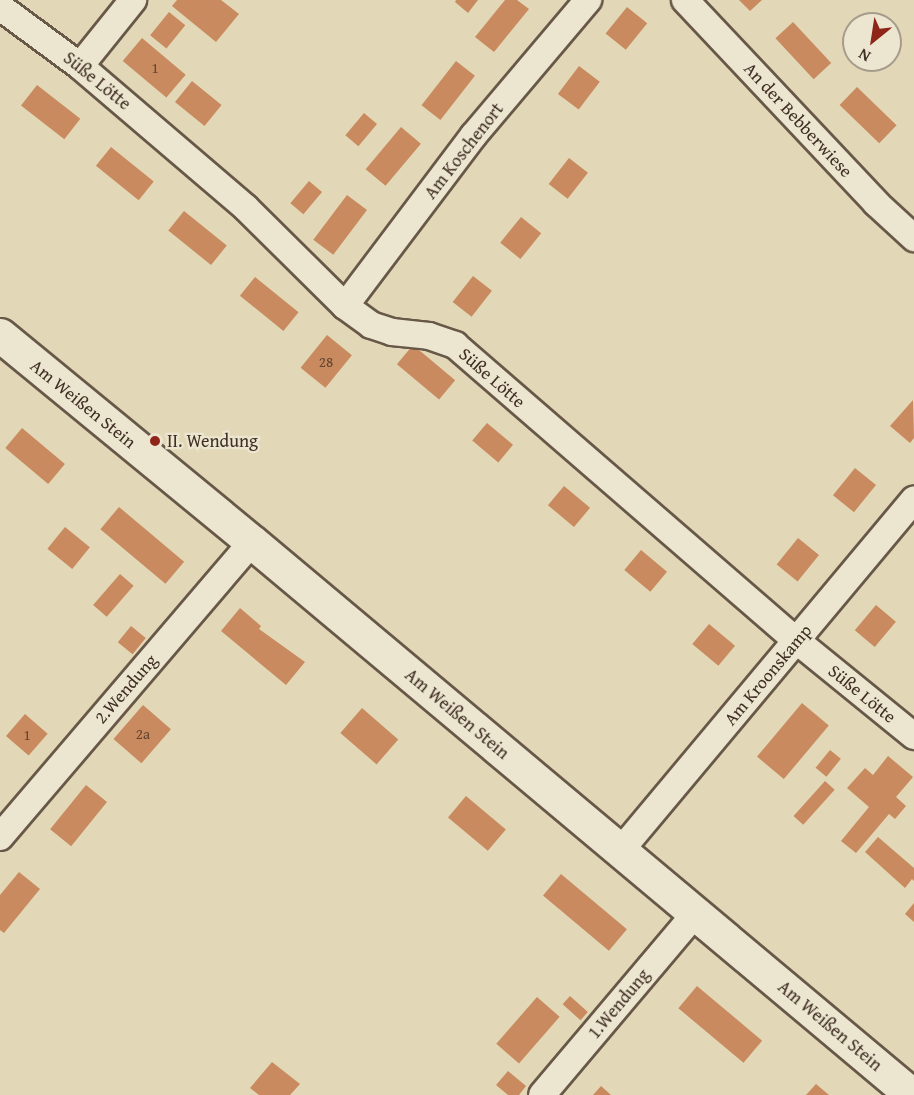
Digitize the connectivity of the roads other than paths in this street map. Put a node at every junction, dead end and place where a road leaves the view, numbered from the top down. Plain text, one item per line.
1 (133, 0) edge
2 (588, 0) edge
3 (685, 0) edge
4 (0, 7) edge
5 (80, 66) junction
6 (914, 238) edge
7 (345, 306) junction
8 (0, 335) edge
9 (914, 499) edge
10 (252, 542) junction
11 (797, 641) junction
12 (914, 736) edge
13 (0, 837) edge
14 (621, 850) junction
15 (696, 913) junction
16 (542, 1095) edge
17 (912, 1095) edge

1 - 5 street
2 - 7 street, Am Koschenort
3 - 6 street, An der Bebberwiese
4 - 5 street, Süße Lötte
5 - 7 street, Süße Lötte
7 - 11 street, Süße Lötte
8 - 10 street, Am Weißen Stein
9 - 11 street, Am Kroonskamp
10 - 13 street, 2.Wendung
10 - 14 street, Am Weißen Stein
11 - 12 street, Süße Lötte
11 - 14 street, Am Kroonskamp
14 - 15 street, Am Weißen Stein
15 - 16 street, 1.Wendung
15 - 17 street, Am Weißen Stein

